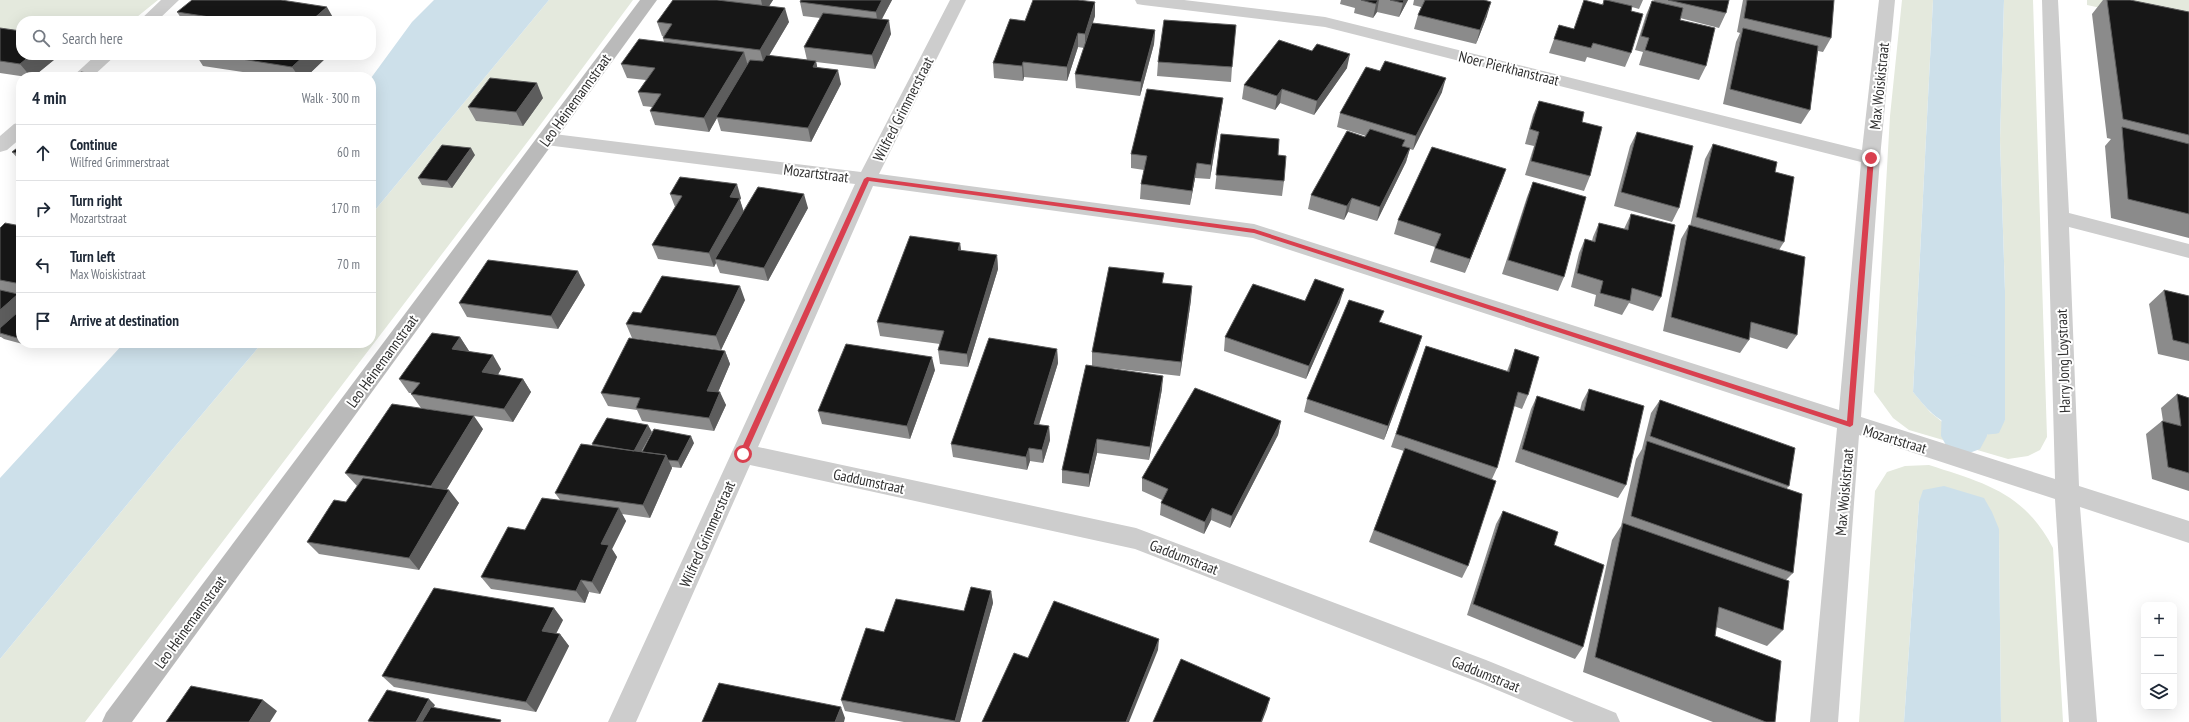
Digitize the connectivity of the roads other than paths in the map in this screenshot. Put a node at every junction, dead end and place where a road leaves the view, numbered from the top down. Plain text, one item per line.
1 (171, 0) edge
2 (648, 0) edge
3 (958, 0) edge
4 (1143, 0) edge
5 (1888, 0) edge
6 (2050, 0) edge
7 (153, 16) edge
8 (101, 60) edge
9 (87, 72) edge
10 (16, 132) edge
11 (546, 139) junction
12 (0, 146) edge
13 (1871, 158) junction
14 (867, 179) junction
15 (2059, 216) junction
16 (2189, 251) edge
17 (1850, 425) junction
18 (743, 454) junction
19 (2067, 493) junction
20 (2189, 532) edge
21 (116, 722) edge
22 (622, 722) edge
23 (1606, 722) edge
24 (1824, 722) edge
25 (2083, 722) edge

1 - 7 street
2 - 11 street, Leo Heinemannstraat
3 - 14 street, Wilfred Grimmerstraat
4 - 13 street, Noer Pierkhanstraat
5 - 13 street, Max Woiskistraat
6 - 15 street, Harry Jong Loystraat
8 - 9 street
10 - 12 street
11 - 14 street, Mozartstraat
11 - 21 street, Leo Heinemannstraat
13 - 17 street, Max Woiskistraat
14 - 17 street, Mozartstraat
14 - 18 street, Wilfred Grimmerstraat
15 - 16 street
15 - 19 street, Harry Jong Loystraat
17 - 19 street, Mozartstraat
17 - 24 street, Max Woiskistraat
18 - 22 street, Wilfred Grimmerstraat
18 - 23 street, Gaddumstraat
19 - 20 street, Mozartstraat
19 - 25 street, Harry Jong Loystraat

